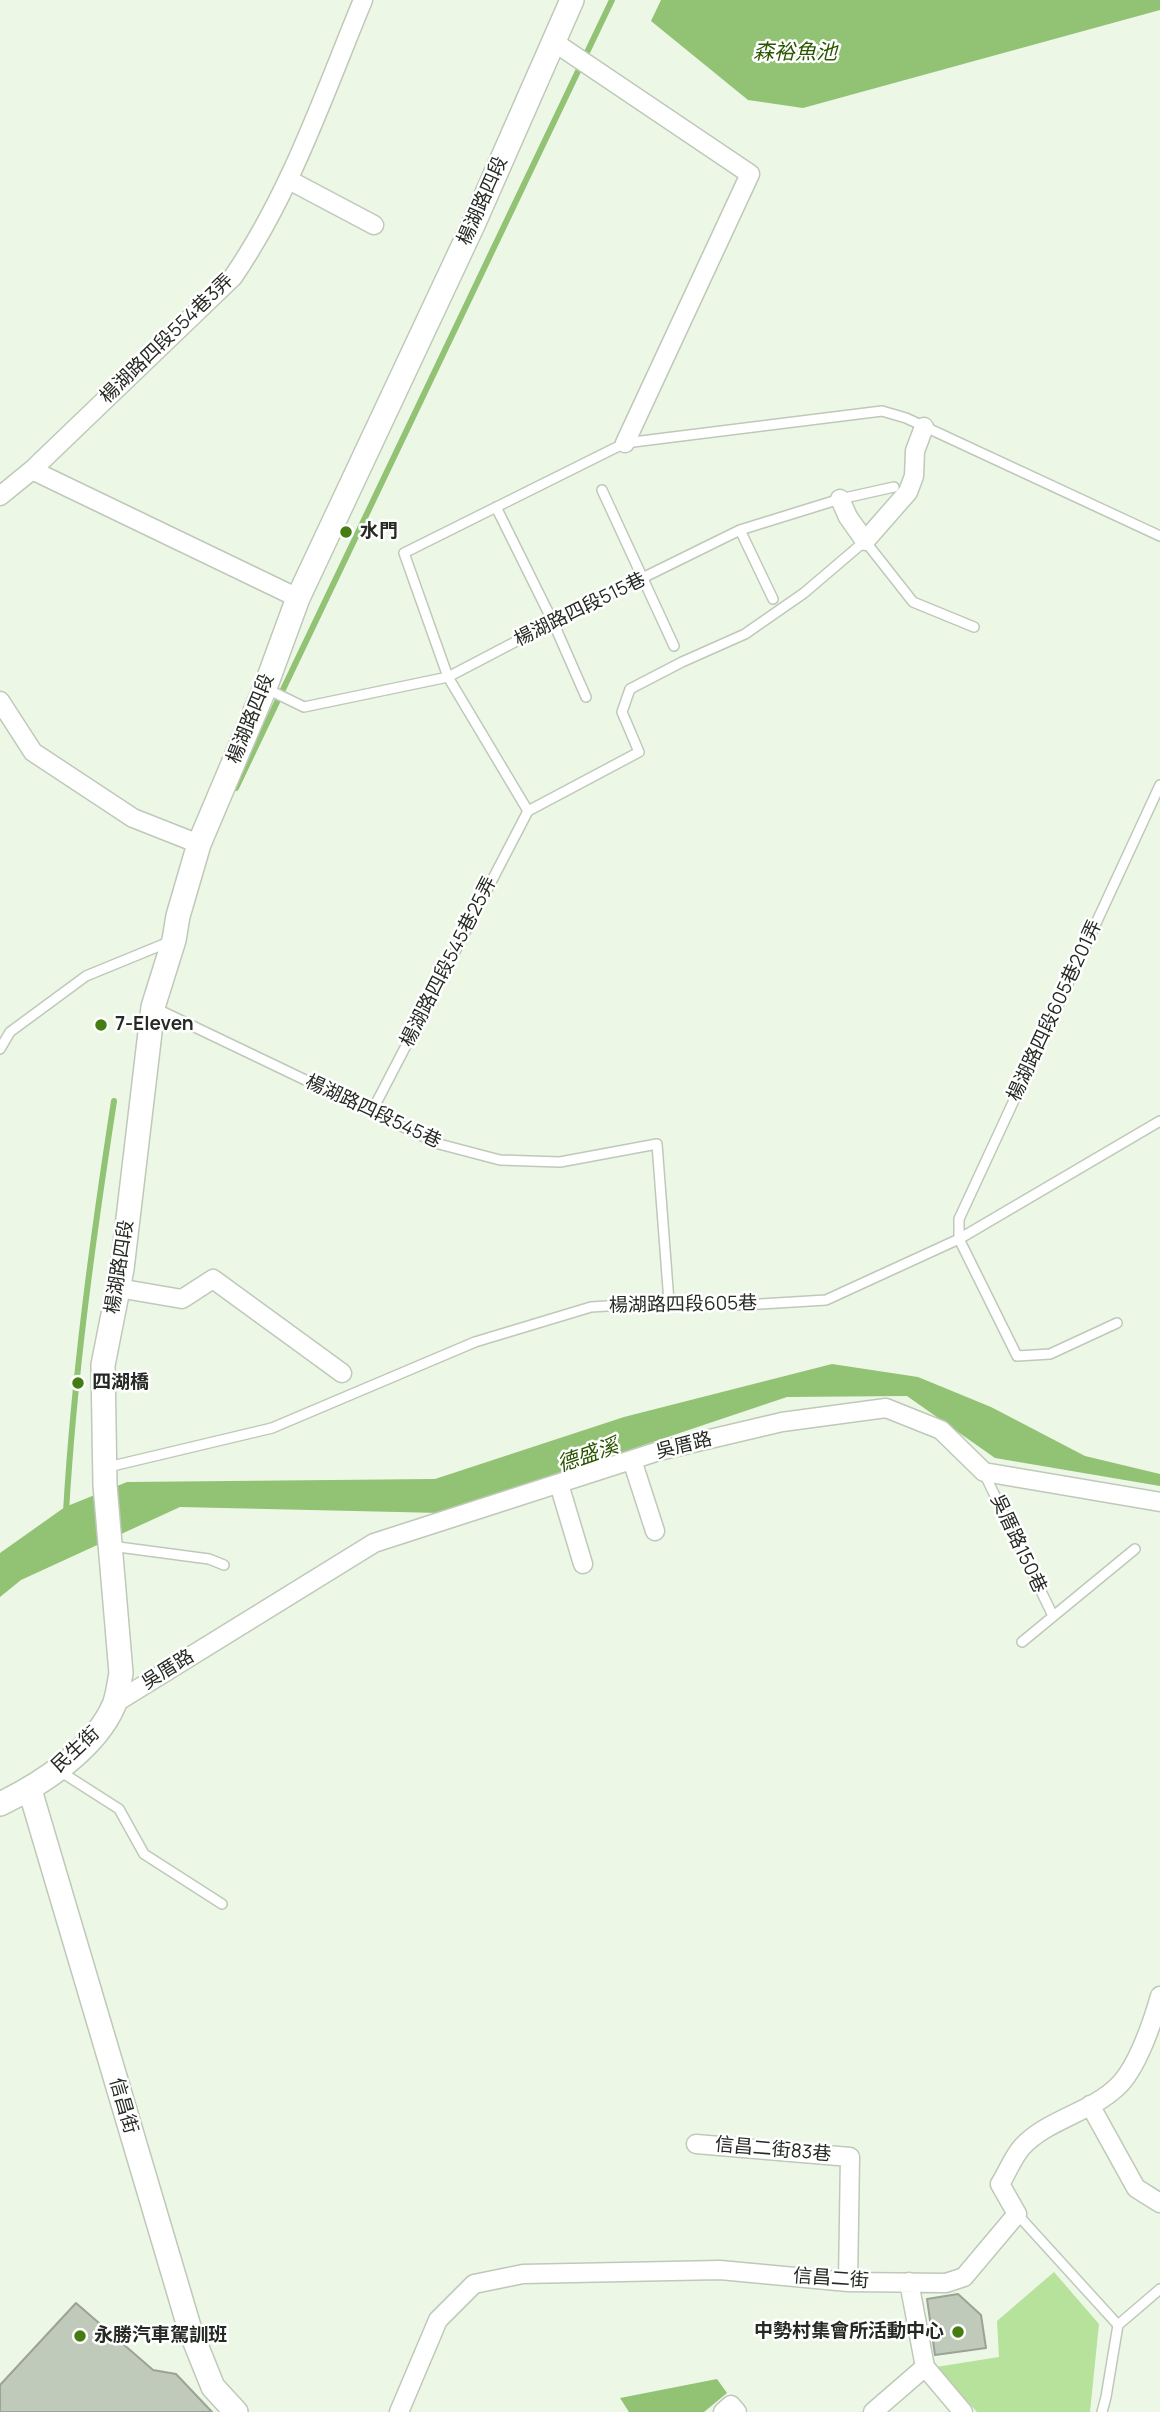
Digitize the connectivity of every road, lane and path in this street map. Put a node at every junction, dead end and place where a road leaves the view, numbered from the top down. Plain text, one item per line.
1 (363, 0) edge
2 (572, 0) edge
3 (563, 48) junction
4 (289, 180) junction
5 (374, 225) dead end
6 (924, 427) junction
7 (625, 443) junction
8 (32, 470) junction
9 (894, 487) dead end
10 (602, 490) dead end
11 (0, 496) edge
12 (840, 499) junction
13 (496, 507) junction
14 (740, 530) junction
15 (1160, 536) edge
16 (865, 541) junction
17 (643, 578) junction
18 (298, 598) junction
19 (773, 599) dead end
20 (553, 622) junction
21 (974, 627) dead end
22 (674, 646) dead end
23 (448, 677) junction
24 (265, 688) junction
25 (586, 697) dead end
26 (0, 701) edge
27 (1160, 785) edge
28 (528, 811) junction
29 (199, 844) junction
30 (174, 940) junction
31 (153, 1007) junction
32 (0, 1049) edge
33 (371, 1113) junction
34 (1160, 1121) edge
35 (959, 1240) junction
36 (118, 1288) junction
37 (669, 1302) junction
38 (1117, 1323) dead end
39 (342, 1373) dead end
40 (632, 1460) junction
41 (984, 1472) junction
42 (105, 1477) junction
43 (559, 1484) junction
44 (1160, 1502) edge
45 (655, 1531) dead end
46 (109, 1546) junction
47 (1135, 1549) dead end
48 (583, 1564) dead end
49 (224, 1565) dead end
50 (1053, 1616) junction
51 (1022, 1642) dead end
52 (115, 1703) junction
53 (57, 1769) junction
54 (30, 1790) junction
55 (0, 1804) edge
56 (222, 1904) dead end
57 (1160, 1996) edge
58 (1156, 2031) edge
59 (1090, 2105) junction
60 (696, 2144) dead end
61 (1160, 2203) edge
62 (1017, 2214) junction
63 (848, 2282) junction
64 (909, 2282) junction
65 (1160, 2289) edge
66 (1118, 2325) junction
67 (925, 2367) junction
68 (236, 2412) edge
69 (399, 2412) edge
70 (873, 2412) edge
71 (963, 2412) edge
72 (1102, 2412) edge

1 - 4 street, 楊湖路四段554巷3弄
2 - 3 street, 楊湖路四段
3 - 7 street
3 - 18 street, 楊湖路四段
4 - 5 street
4 - 8 street, 楊湖路四段554巷3弄
6 - 7 lane
6 - 15 lane
6 - 16 street
7 - 13 lane
8 - 11 street, 楊湖路四段554巷3弄
8 - 18 street
9 - 12 lane, 楊湖路四段515巷
10 - 17 lane
12 - 14 lane, 楊湖路四段515巷
12 - 16 street
13 - 20 lane
13 - 23 lane
14 - 17 lane, 楊湖路四段515巷
14 - 19 lane
16 - 21 lane
16 - 28 lane
17 - 20 lane, 楊湖路四段515巷
17 - 22 lane
18 - 24 street, 楊湖路四段
20 - 23 lane, 楊湖路四段515巷
20 - 25 lane
23 - 24 lane, 楊湖路四段515巷
23 - 28 lane
24 - 29 street, 楊湖路四段
26 - 29 street
27 - 35 lane, 楊湖路四段605巷201弄
28 - 33 lane, 楊湖路四段545巷25弄
29 - 30 street, 楊湖路四段
30 - 31 street, 楊湖路四段
30 - 32 lane
31 - 33 lane, 楊湖路四段545巷
31 - 36 street, 楊湖路四段
33 - 37 lane, 楊湖路四段545巷
34 - 35 lane, 楊湖路四段605巷
35 - 37 lane, 楊湖路四段605巷
35 - 38 lane
36 - 39 street
36 - 42 street, 楊湖路四段
37 - 42 lane, 楊湖路四段605巷
40 - 41 street, 吳厝路
40 - 43 street, 吳厝路
40 - 45 street
41 - 44 street
41 - 50 lane, 吳厝路150巷
42 - 46 street
43 - 48 street
43 - 52 street, 吳厝路
46 - 49 lane
46 - 52 street, 民生街
47 - 50 lane, 吳厝路150巷
50 - 51 lane, 吳厝路150巷
52 - 53 street, 民生街
53 - 54 street, 民生街
53 - 56 lane
54 - 55 street, 民生街
54 - 68 street, 信昌街
57 - 58 street
58 - 59 street
59 - 61 street
59 - 62 street
60 - 63 street, 信昌二街83巷
62 - 64 street, 信昌二街
62 - 66 lane
63 - 64 street, 信昌二街
63 - 69 street, 信昌二街
64 - 67 street
65 - 66 lane
66 - 72 lane
67 - 70 street
67 - 71 street

